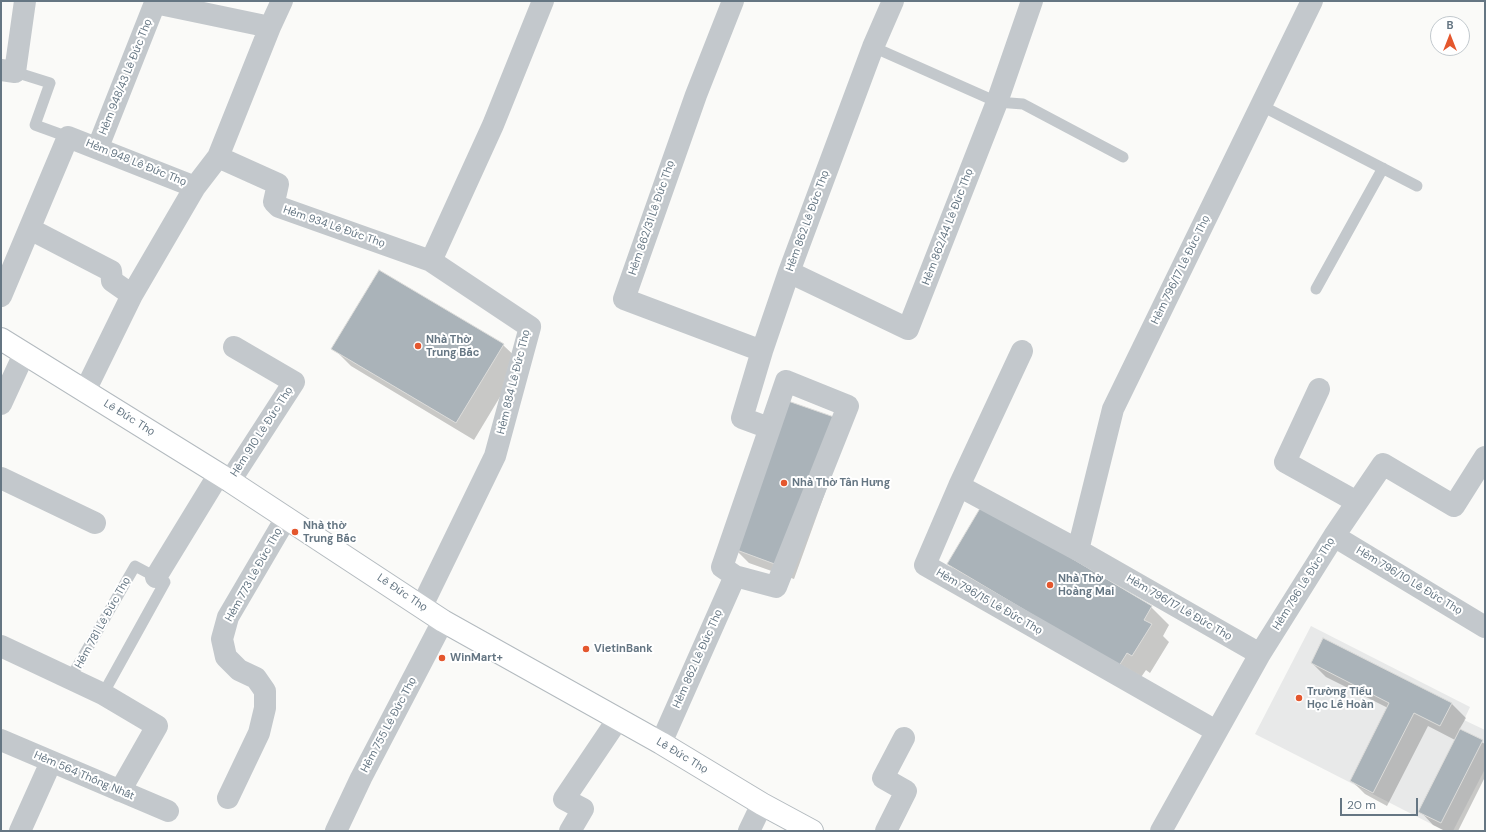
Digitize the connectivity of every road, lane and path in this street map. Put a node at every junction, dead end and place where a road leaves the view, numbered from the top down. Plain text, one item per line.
1 (25, 1) edge
2 (282, 1) edge
3 (543, 1) edge
4 (733, 1) edge
5 (893, 1) edge
6 (1032, 1) edge
7 (1312, 1) edge
8 (270, 27) junction
9 (873, 46) junction
10 (8, 71) edge
11 (997, 102) junction
12 (1262, 106) junction
13 (68, 137) junction
14 (98, 147) junction
15 (218, 157) junction
16 (1123, 157) dead end
17 (1383, 168) junction
18 (1417, 186) dead end
19 (195, 187) junction
20 (30, 229) junction
21 (431, 261) junction
22 (789, 272) junction
23 (1316, 289) dead end
24 (132, 295) junction
25 (1, 296) edge
26 (1, 339) edge
27 (234, 347) dead end
28 (762, 351) junction
29 (1022, 351) dead end
30 (24, 354) junction
31 (1320, 389) dead end
32 (85, 391) junction
33 (1, 404) edge
34 (769, 428) junction
35 (1485, 457) edge
36 (1, 478) edge
37 (225, 478) junction
38 (959, 486) junction
39 (1356, 502) junction
40 (286, 518) junction
41 (95, 524) dead end
42 (1334, 536) junction
43 (1078, 550) junction
44 (735, 576) junction
45 (156, 577) junction
46 (422, 606) junction
47 (444, 621) junction
48 (1485, 627) edge
49 (1, 646) edge
50 (1260, 654) junction
51 (70, 679) junction
52 (103, 694) junction
53 (618, 719) junction
54 (1216, 731) junction
55 (904, 738) dead end
56 (1, 740) edge
57 (661, 743) junction
58 (51, 762) junction
59 (120, 791) junction
60 (228, 798) dead end
61 (762, 804) junction
62 (168, 811) dead end
63 (20, 831) edge
64 (336, 831) edge
65 (570, 831) edge
66 (749, 831) edge
67 (812, 831) edge
68 (886, 831) edge
69 (1161, 831) edge

1 - 10 street
2 - 8 street, Hẻm 948 Lê Đức Thọ
3 - 21 street
4 - 28 street, Hẻm 862/31 Lê Đức Thọ
5 - 9 street, Hẻm 862 Lê Đức Thọ
6 - 11 street, Hẻm 862/44 Lê Đức Thọ
7 - 12 street, Hẻm 796/17 Lê Đức Thọ
8 - 14 street, Hẻm 948/43 Lê Đức Thọ
8 - 15 street, Hẻm 948 Lê Đức Thọ
9 - 11 lane
9 - 22 street, Hẻm 862 Lê Đức Thọ
10 - 13 lane
11 - 16 lane
11 - 22 street, Hẻm 862/44 Lê Đức Thọ
12 - 17 lane
12 - 43 street, Hẻm 796/17 Lê Đức Thọ
13 - 14 street, Hẻm 948 Lê Đức Thọ
13 - 20 street
14 - 19 street, Hẻm 948 Lê Đức Thọ
15 - 19 street, Hẻm 948 Lê Đức Thọ
15 - 21 street, Hẻm 934 Lê Đức Thọ
17 - 18 lane
17 - 23 lane
19 - 24 street
20 - 24 street
20 - 25 street
21 - 46 street, Hẻm 884 Lê Đức Thọ
22 - 28 street, Hẻm 862 Lê Đức Thọ
24 - 32 street
26 - 30 main road, Lê Đức Thọ
27 - 37 street, Hẻm 910 Lê Đức Thọ
28 - 34 street, Hẻm 862 Lê Đức Thọ
29 - 38 street, Hẻm 796/15 Lê Đức Thọ
30 - 32 main road, Lê Đức Thọ
30 - 33 street
31 - 39 street
32 - 37 main road, Lê Đức Thọ
34 - 44 street
34 - 44 street
35 - 39 street, Hẻm 796 Lê Đức Thọ
36 - 41 street
37 - 40 main road, Lê Đức Thọ
37 - 45 street
38 - 43 street, Hẻm 796/17 Lê Đức Thọ
38 - 54 street, Hẻm 796/15 Lê Đức Thọ
39 - 42 street, Hẻm 796 Lê Đức Thọ
40 - 46 main road, Lê Đức Thọ
40 - 60 street, Hẻm 773 Lê Đức Thọ
42 - 48 street, Hẻm 796/10 Lê Đức Thọ
42 - 50 street, Hẻm 796 Lê Đức Thọ
43 - 50 street, Hẻm 796/17 Lê Đức Thọ
44 - 57 street, Hẻm 862 Lê Đức Thọ
45 - 51 lane, Hẻm 781 Lê Đức Thọ
45 - 52 lane
46 - 47 main road, Lê Đức Thọ
47 - 53 main road, Lê Đức Thọ
47 - 64 street, Hẻm 755 Lê Đức Thọ
49 - 51 street, Hẻm 781 Lê Đức Thọ
50 - 54 street, Hẻm 796 Lê Đức Thọ
51 - 52 street, Hẻm 781 Lê Đức Thọ
52 - 59 street, Hẻm 781 Lê Đức Thọ
53 - 57 main road, Lê Đức Thọ
53 - 65 street
54 - 69 street, Hẻm 796 Lê Đức Thọ
55 - 68 street
56 - 58 street, Hẻm 564 Thống Nhất
57 - 61 main road, Lê Đức Thọ
58 - 59 street, Hẻm 564 Thống Nhất
58 - 63 street
59 - 62 street, Hẻm 564 Thống Nhất
61 - 66 street
61 - 67 main road, Lê Đức Thọ

